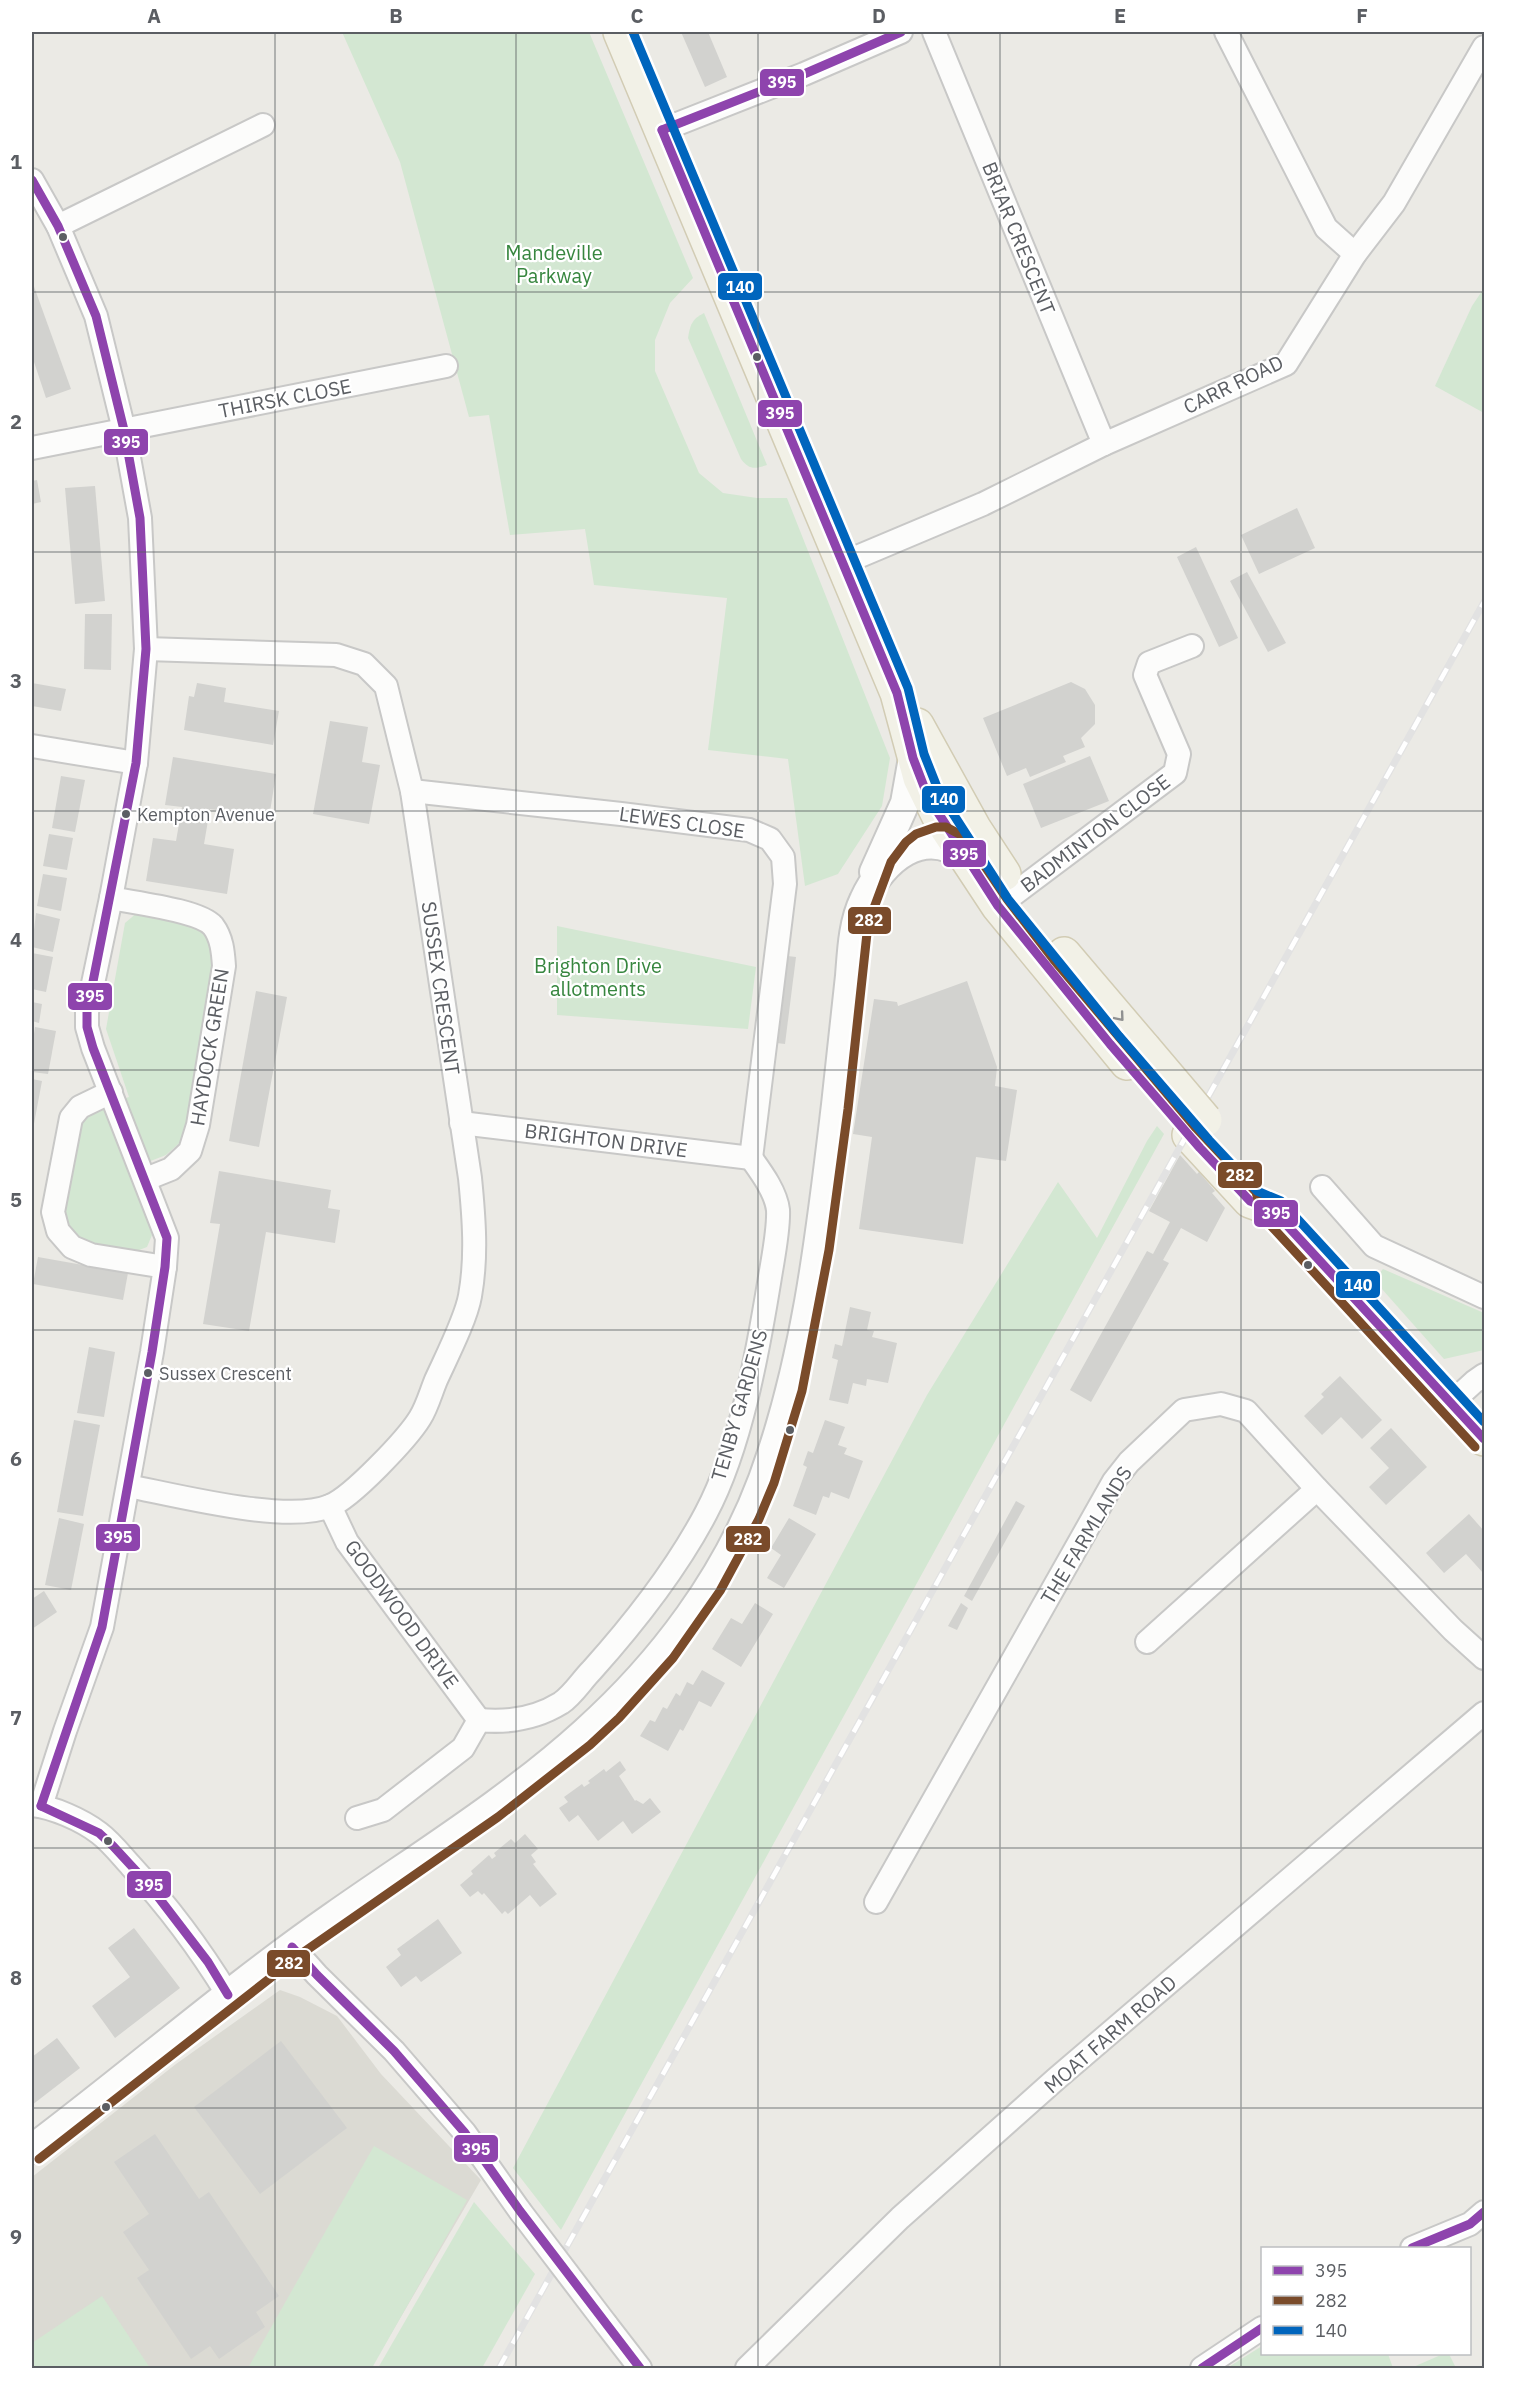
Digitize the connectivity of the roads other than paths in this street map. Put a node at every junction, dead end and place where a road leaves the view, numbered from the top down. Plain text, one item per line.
1 (620, 32) edge
2 (901, 32) edge
3 (934, 32) edge
4 (1226, 32) edge
5 (1485, 47) edge
6 (263, 125) dead end
7 (662, 130) junction
8 (32, 180) edge
9 (58, 226) junction
10 (1355, 254) junction
11 (446, 366) dead end
12 (124, 430) junction
13 (1104, 444) junction
14 (32, 448) edge
15 (843, 563) junction
16 (1192, 646) dead end
17 (146, 649) junction
18 (897, 693) junction
19 (32, 746) edge
20 (914, 758) junction
21 (136, 763) junction
22 (412, 791) junction
23 (955, 821) junction
24 (881, 856) junction
25 (868, 891) junction
26 (111, 898) junction
27 (1007, 899) junction
28 (111, 1092) junction
29 (460, 1123) junction
30 (751, 1158) junction
31 (146, 1179) junction
32 (1322, 1187) dead end
33 (165, 1268) junction
34 (1485, 1297) edge
35 (1485, 1376) edge
36 (1451, 1403) junction
37 (1485, 1439) edge
38 (128, 1486) junction
39 (1317, 1489) junction
40 (330, 1506) junction
41 (1147, 1642) dead end
42 (1485, 1658) edge
43 (1485, 1713) edge
44 (479, 1720) junction
45 (36, 1805) edge
46 (357, 1818) dead end
47 (876, 1902) dead end
48 (292, 1947) junction
49 (228, 1995) junction
50 (32, 2149) edge
51 (1485, 2211) edge
52 (1414, 2247) edge
53 (1261, 2329) edge
54 (640, 2368) edge
55 (747, 2368) edge
56 (1202, 2368) edge

1 - 7 main road
2 - 7 street
3 - 13 street, BRIAR CRESCENT
4 - 10 street
5 - 10 street, CARR ROAD
6 - 9 street
7 - 15 main road
8 - 9 street
9 - 12 street
10 - 13 street, CARR ROAD
11 - 12 street, THIRSK CLOSE
12 - 14 street, THIRSK CLOSE
12 - 17 street
13 - 15 street, CARR ROAD
15 - 18 main road
16 - 27 street, BADMINTON CLOSE
17 - 21 street
17 - 22 street, SUSSEX CRESCENT
18 - 20 main road
18 - 23 main road
19 - 21 street
20 - 23 main road
20 - 24 street
21 - 26 street
22 - 29 street, SUSSEX CRESCENT
22 - 30 street, LEWES CLOSE
23 - 24 street
23 - 25 street
23 - 27 main road
24 - 25 street
25 - 48 street
26 - 28 street
26 - 31 street, HAYDOCK GREEN
27 - 36 main road
28 - 31 street
28 - 33 street
29 - 30 street, BRIGHTON DRIVE
29 - 40 street, SUSSEX CRESCENT
30 - 44 street, TENBY GARDENS
31 - 33 street
32 - 34 street
33 - 38 street
35 - 36 street
36 - 37 main road
38 - 40 street, SUSSEX CRESCENT
38 - 45 street
39 - 41 street
39 - 42 street, THE FARMLANDS
39 - 47 street, THE FARMLANDS
40 - 44 street, GOODWOOD DRIVE
43 - 55 street, MOAT FARM ROAD
44 - 46 street
45 - 49 street
48 - 49 street
48 - 54 street, bridge
49 - 50 street
51 - 52 street
53 - 56 street

